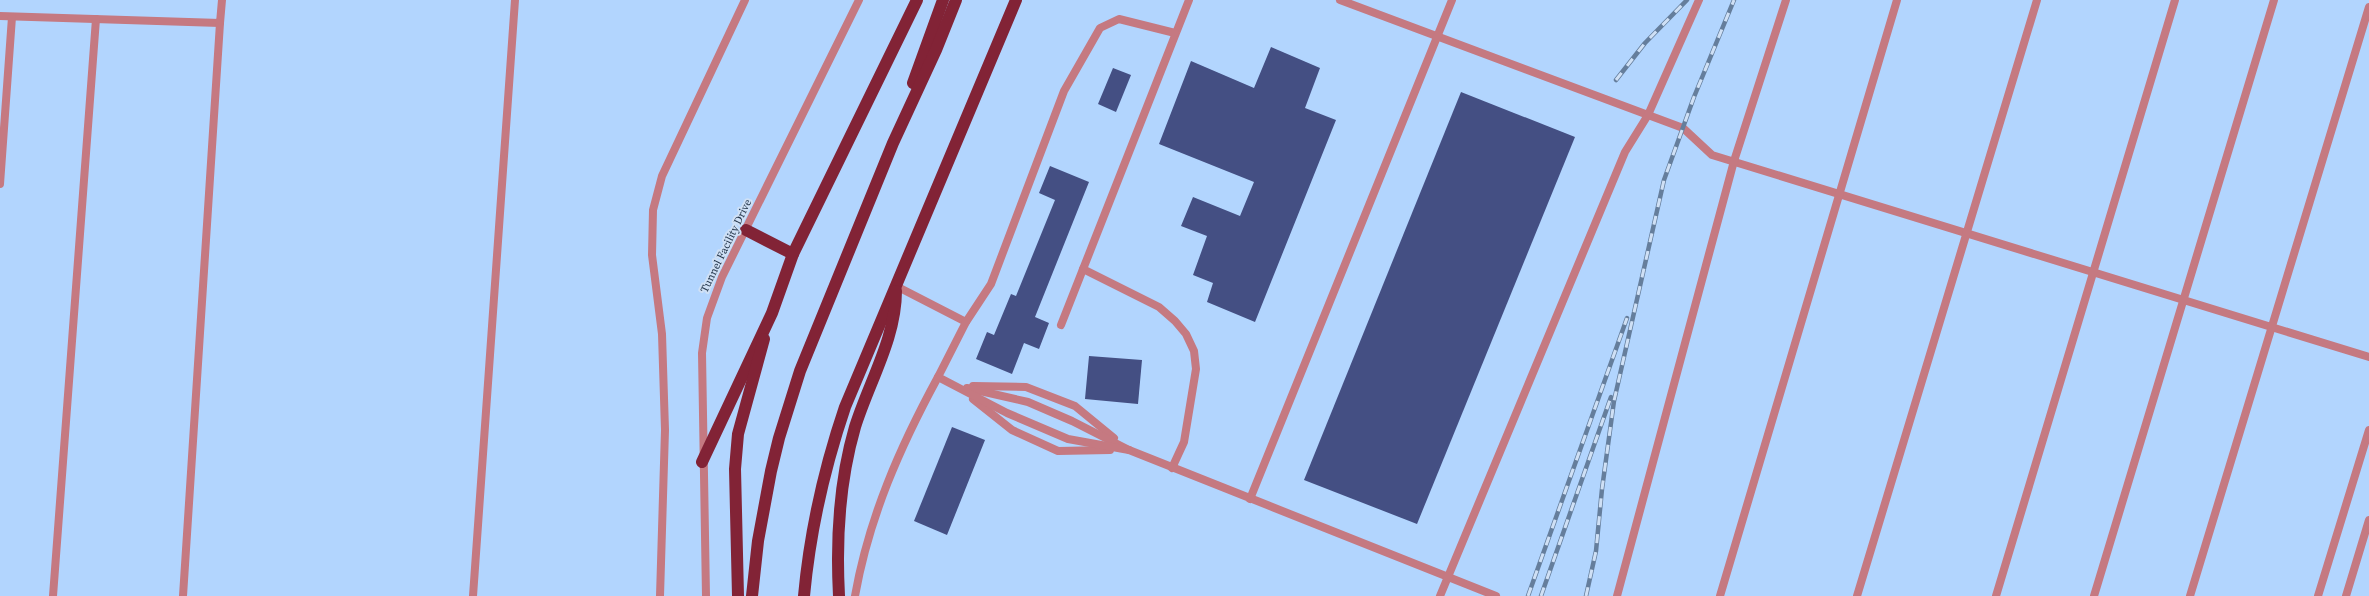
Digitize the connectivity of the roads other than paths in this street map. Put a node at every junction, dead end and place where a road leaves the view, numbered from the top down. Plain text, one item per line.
1 (222, 0) edge
2 (515, 0) edge
3 (745, 0) edge
4 (859, 0) edge
5 (917, 0) edge
6 (943, 0) edge
7 (956, 0) edge
8 (1016, 0) edge
9 (1189, 0) edge
10 (1340, 0) edge
11 (1452, 0) edge
12 (1699, 0) edge
13 (1786, 0) edge
14 (1897, 0) edge
15 (2037, 0) edge
16 (2175, 0) edge
17 (2274, 0) edge
18 (2369, 8) edge
19 (0, 16) edge
20 (12, 16) junction
21 (96, 19) junction
22 (220, 23) junction
23 (1176, 34) junction
24 (1437, 37) junction
25 (1648, 115) junction
26 (893, 143) junction
27 (1734, 161) junction
28 (0, 184) edge
29 (1839, 194) junction
30 (746, 230) junction
31 (1966, 233) junction
32 (793, 254) junction
33 (1083, 269) junction
34 (2094, 272) junction
35 (896, 286) junction
36 (2183, 300) junction
37 (772, 313) junction
38 (966, 322) junction
39 (1061, 325) dead end
40 (2271, 327) junction
41 (2369, 358) edge
42 (938, 377) junction
43 (956, 386) junction
44 (2369, 430) edge
45 (1129, 450) junction
46 (702, 462) junction
47 (1172, 468) junction
48 (1250, 499) junction
49 (2369, 520) edge
50 (1448, 578) junction
51 (53, 596) edge
52 (183, 596) edge
53 (473, 596) edge
54 (660, 596) edge
55 (706, 596) edge
56 (738, 596) edge
57 (752, 596) edge
58 (804, 596) edge
59 (839, 596) edge
60 (855, 596) edge
61 (1440, 596) edge
62 (1496, 596) edge
63 (1617, 596) edge
64 (1720, 596) edge
65 (1857, 596) edge
66 (1996, 596) edge
67 (2094, 596) edge
68 (2190, 596) edge
69 (2318, 596) edge
70 (2346, 596) edge

1 - 22 street
2 - 53 street
3 - 54 street
4 - 30 street, Tunnel Facility Drive
5 - 32 highway
6 - 26 highway
7 - 26 highway
8 - 35 highway
9 - 23 street
10 - 24 street
11 - 24 street
12 - 25 street
13 - 27 street
14 - 29 street
15 - 31 street
16 - 34 street
17 - 36 street
18 - 40 street
19 - 20 street
20 - 21 street
20 - 28 street
21 - 22 street
21 - 51 street
22 - 52 street
23 - 33 street
23 - 38 street
24 - 25 street
24 - 48 street
25 - 27 street
25 - 50 street
26 - 57 highway
27 - 29 street
27 - 63 street
29 - 31 street
29 - 64 street
30 - 32 highway
30 - 46 street, Tunnel Facility Drive
31 - 34 street
31 - 65 street
32 - 37 highway
33 - 39 street
33 - 47 street
34 - 36 street
34 - 66 street
35 - 38 street
35 - 58 highway
35 - 59 highway
36 - 40 street
36 - 67 street
37 - 46 highway
37 - 56 highway
38 - 42 street
40 - 41 street
40 - 68 street
42 - 43 street
42 - 60 street
43 - 45 street
43 - 45 street
43 - 45 street
43 - 45 street
44 - 69 street
45 - 47 street
46 - 55 street, Tunnel Facility Drive
47 - 48 street
48 - 50 street
49 - 70 street
50 - 61 street
50 - 62 street

